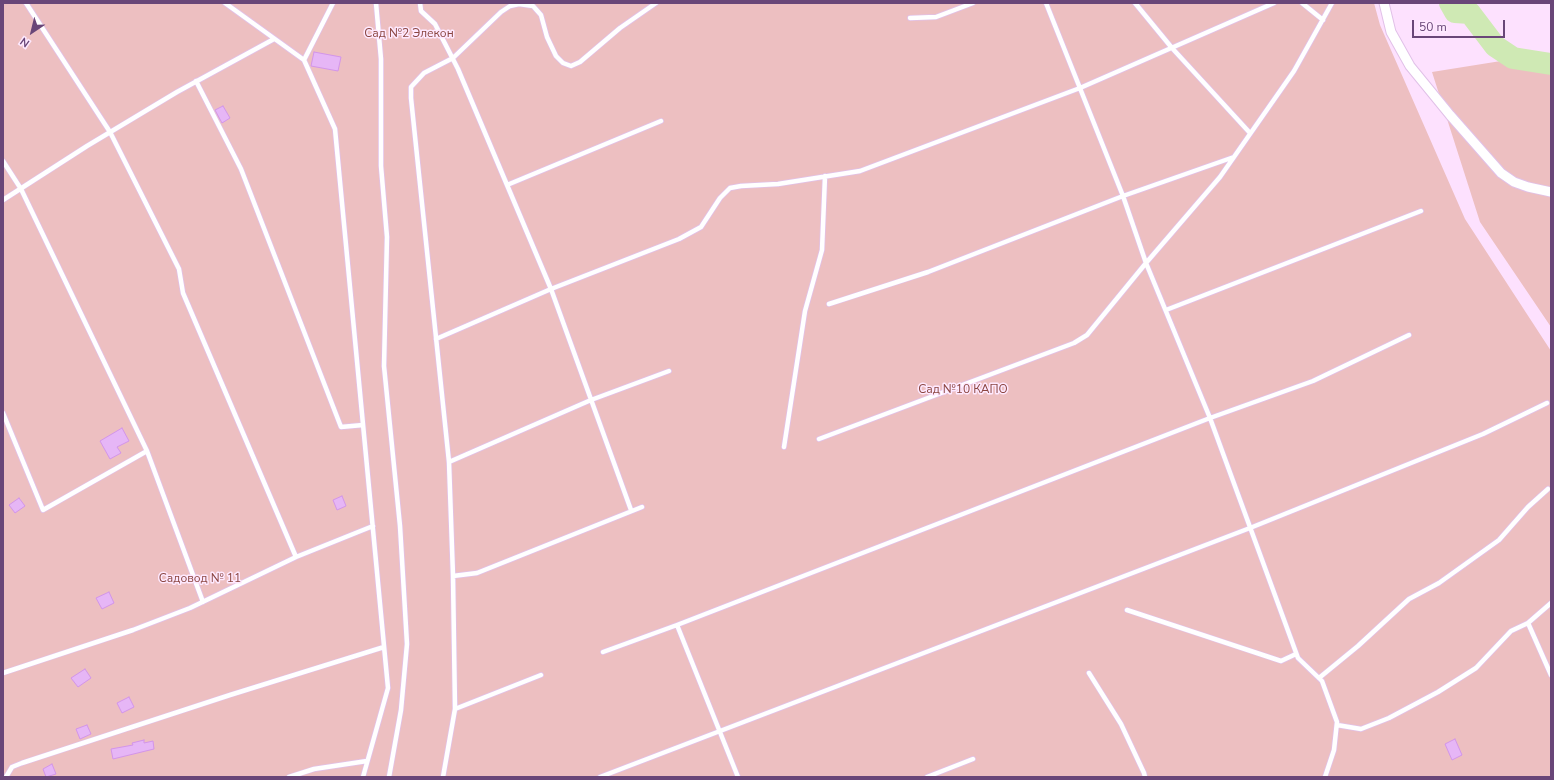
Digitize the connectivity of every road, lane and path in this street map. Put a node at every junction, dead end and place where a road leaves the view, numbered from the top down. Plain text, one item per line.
1 (26, 3) edge
2 (225, 3) edge
3 (333, 3) edge
4 (376, 3) edge
5 (420, 3) edge
6 (656, 3) edge
7 (973, 3) edge
8 (1046, 3) edge
9 (1135, 3) edge
10 (1274, 3) edge
11 (1302, 3) edge
12 (1332, 3) edge
13 (1384, 3) edge
14 (910, 18) dead end
15 (1323, 20) junction
16 (274, 39) junction
17 (1172, 48) junction
18 (453, 58) junction
19 (304, 60) junction
20 (196, 81) junction
21 (1080, 88) junction
22 (661, 122) dead end
23 (110, 132) junction
24 (1250, 133) junction
25 (1234, 157) junction
26 (3, 161) edge
27 (826, 176) junction
28 (507, 185) junction
29 (21, 189) junction
30 (1551, 192) edge
31 (1122, 196) junction
32 (3, 200) edge
33 (1421, 211) dead end
34 (1146, 263) junction
35 (551, 289) junction
36 (830, 304) dead end
37 (1166, 310) junction
38 (1409, 335) dead end
39 (436, 339) junction
40 (669, 371) dead end
41 (591, 400) junction
42 (1547, 403) dead end
43 (3, 413) edge
44 (1210, 418) junction
45 (363, 425) junction
46 (820, 439) dead end
47 (784, 447) dead end
48 (147, 451) junction
49 (448, 462) junction
50 (1548, 489) dead end
51 (642, 506) dead end
52 (631, 510) junction
53 (373, 526) junction
54 (1250, 528) junction
55 (296, 557) junction
56 (453, 576) junction
57 (203, 602) junction
58 (1551, 603) edge
59 (1126, 610) dead end
60 (1528, 623) junction
61 (677, 625) junction
62 (384, 647) junction
63 (602, 652) dead end
64 (1296, 654) junction
65 (3, 673) edge
66 (1089, 673) dead end
67 (541, 675) dead end
68 (1551, 675) edge
69 (1319, 678) junction
70 (455, 709) junction
71 (1337, 725) junction
72 (720, 731) junction
73 (973, 759) dead end
74 (367, 761) junction
75 (6, 777) edge
76 (288, 777) edge
77 (363, 777) edge
78 (389, 777) edge
79 (443, 777) edge
80 (600, 777) edge
81 (738, 777) edge
82 (927, 777) edge
83 (1145, 777) edge
84 (1325, 777) edge

1 - 23 lane
2 - 16 lane
3 - 19 lane
4 - 78 lane
5 - 18 lane
6 - 18 lane
7 - 14 lane
8 - 21 lane
9 - 17 lane
10 - 17 lane
11 - 15 lane
12 - 15 lane
13 - 30 street
15 - 24 lane
16 - 19 lane
16 - 20 lane
17 - 21 lane
17 - 24 lane
18 - 28 lane
18 - 39 lane
19 - 45 lane
20 - 23 lane
20 - 45 lane
21 - 27 lane
21 - 31 lane
22 - 28 lane
23 - 29 lane
23 - 55 lane
24 - 25 lane
25 - 31 lane
25 - 34 lane
26 - 29 lane
27 - 35 lane
27 - 47 lane
28 - 35 lane
29 - 32 lane
29 - 48 lane
31 - 34 lane
31 - 36 lane
33 - 37 lane
34 - 37 lane
34 - 46 lane
35 - 39 lane
35 - 41 lane
37 - 44 lane
38 - 44 lane
39 - 49 lane
40 - 41 lane
41 - 49 lane
41 - 52 lane
42 - 54 lane
43 - 48 lane
44 - 54 lane
44 - 61 lane
45 - 53 lane
48 - 57 lane
49 - 56 lane
50 - 69 lane
51 - 52 lane
52 - 56 lane
53 - 55 lane
53 - 62 lane
54 - 64 lane
54 - 72 lane
55 - 57 lane
56 - 70 lane
57 - 65 lane
58 - 60 lane
59 - 64 lane
60 - 68 lane
60 - 71 lane
61 - 63 lane
61 - 72 lane
62 - 74 lane
62 - 75 lane
64 - 69 lane
66 - 83 lane
67 - 70 lane
69 - 71 lane
70 - 79 lane
71 - 84 lane
72 - 80 lane
72 - 81 lane
73 - 82 lane
74 - 76 lane
74 - 77 lane

